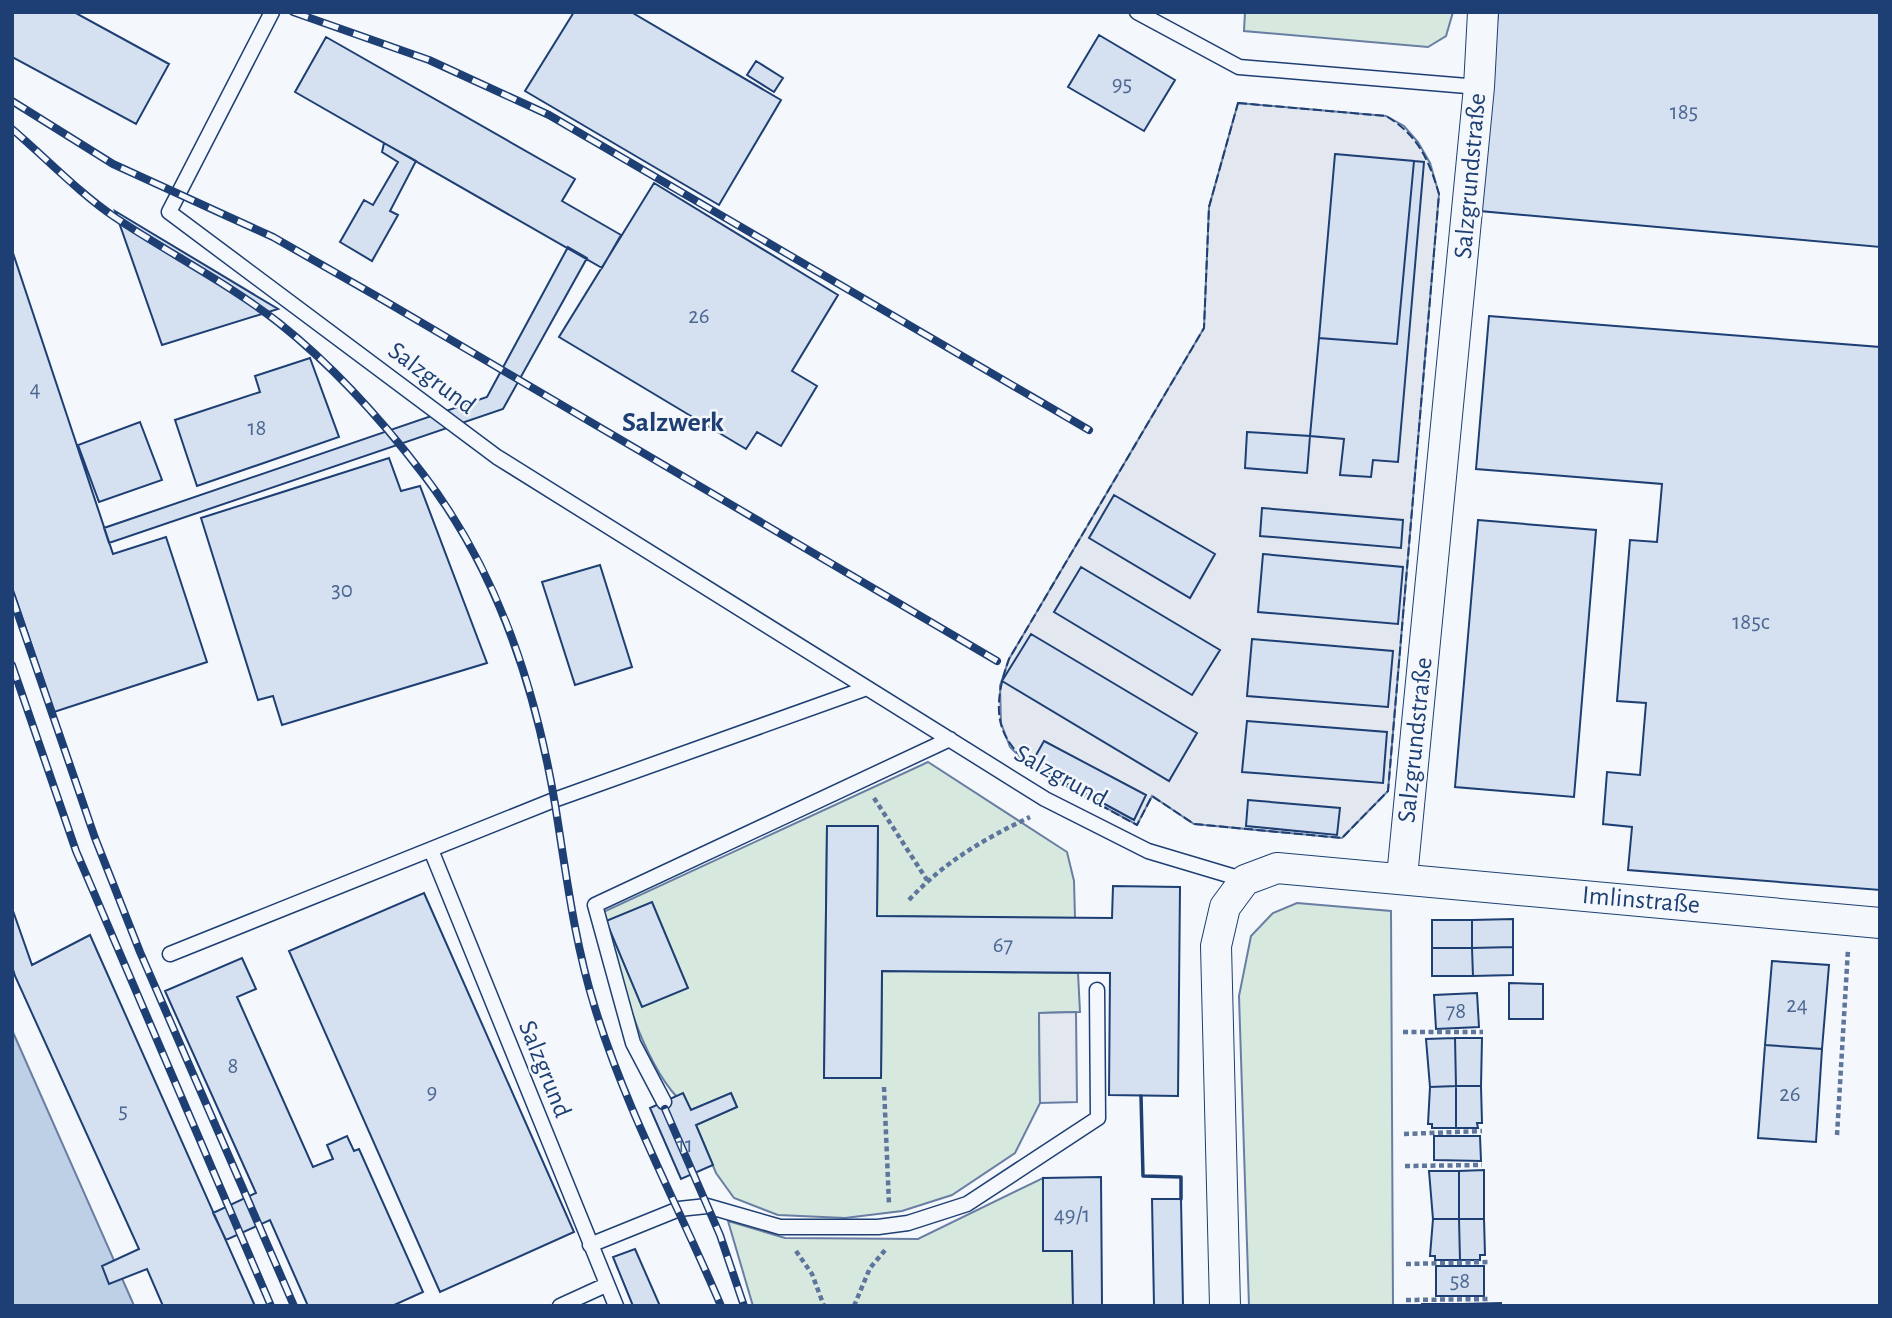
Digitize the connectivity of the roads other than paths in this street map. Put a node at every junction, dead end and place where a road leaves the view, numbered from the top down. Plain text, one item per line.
1 (272, 12) edge
2 (1137, 12) edge
3 (1483, 12) edge
4 (1479, 87) junction
5 (867, 688) junction
6 (950, 739) junction
7 (431, 850) junction
8 (1402, 877) junction
9 (1245, 880) junction
10 (1880, 923) edge
11 (170, 954) dead end
12 (1097, 990) dead end
13 (664, 1102) dead end
14 (590, 1245) junction
15 (606, 1285) junction
16 (560, 1306) edge
17 (615, 1306) edge
18 (1225, 1306) edge

1 - 5 lane, Salzgrund
2 - 4 lane
3 - 4 street, Salzgrundstraße
4 - 8 street, Salzgrundstraße
5 - 6 lane, Salzgrund
5 - 7 lane
6 - 9 lane, Salzgrund
6 - 13 lane
7 - 11 lane
7 - 14 lane, Salzgrund
8 - 9 street
8 - 10 street, Imlinstraße
9 - 18 street
12 - 14 lane
14 - 15 lane, Salzgrund
15 - 16 lane
15 - 17 lane, Salzgrund

